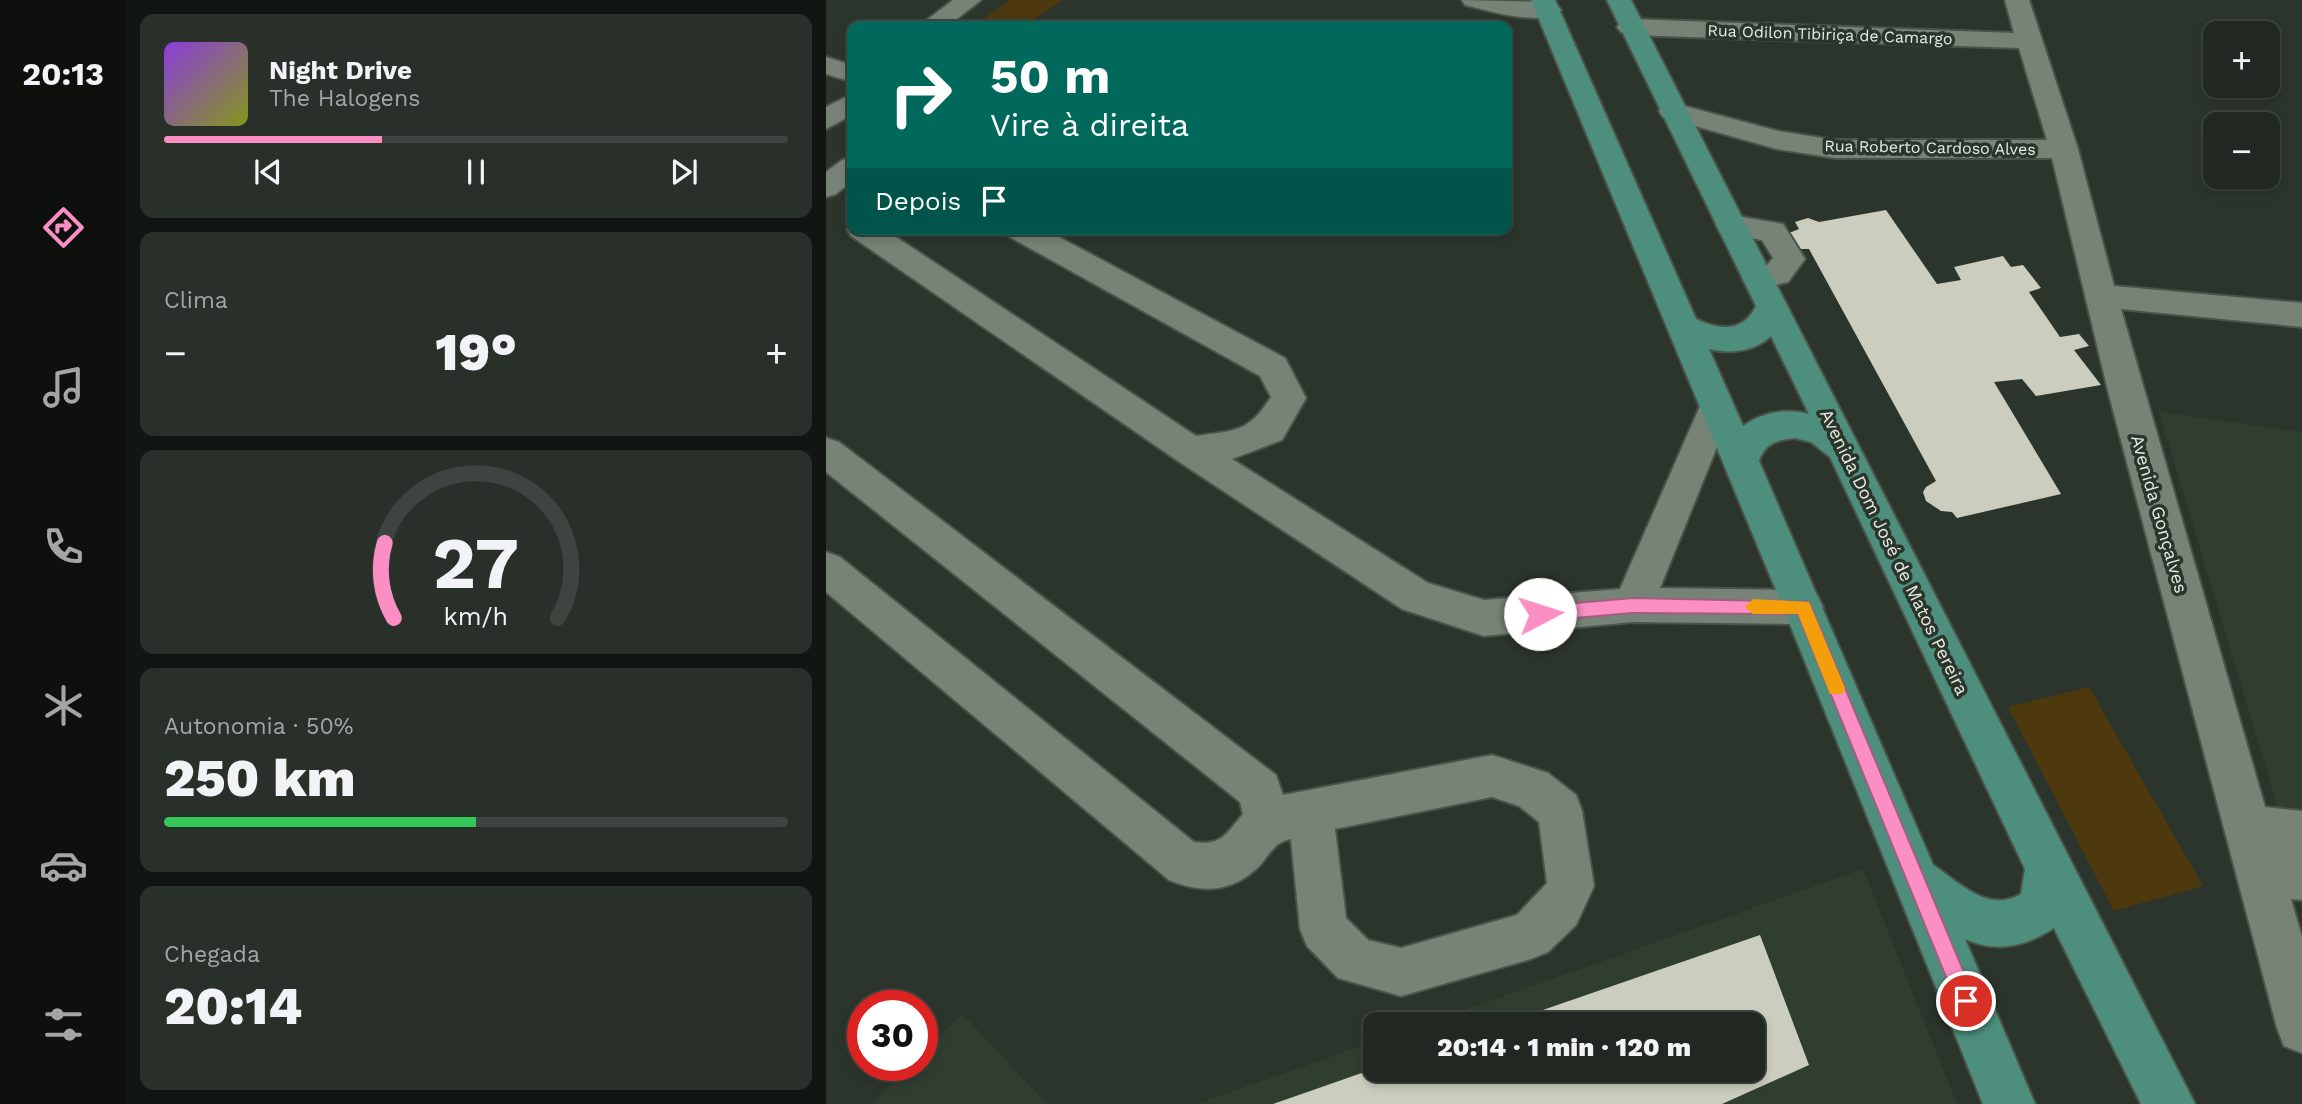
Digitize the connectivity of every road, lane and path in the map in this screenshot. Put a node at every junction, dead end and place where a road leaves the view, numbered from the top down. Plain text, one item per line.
1 (969, 0) edge
2 (993, 0) edge
3 (1474, 0) edge
4 (2017, 0) edge
5 (1525, 5) edge
6 (1624, 13) edge
7 (939, 21) edge
8 (964, 21) edge
9 (2030, 41) junction
10 (826, 65) edge
11 (847, 72) edge
12 (847, 85) edge
13 (826, 100) edge
14 (847, 105) edge
15 (1673, 111) junction
16 (826, 120) edge
17 (2064, 149) junction
18 (847, 171) edge
19 (826, 187) edge
20 (826, 205) edge
21 (847, 219) edge
22 (871, 235) edge
23 (1029, 235) edge
24 (1765, 292) junction
25 (2101, 296) junction
26 (2302, 315) edge
27 (1680, 325) junction
28 (1716, 407) junction
29 (1844, 448) junction
30 (826, 452) edge
31 (1191, 452) junction
32 (1740, 462) junction
33 (826, 569) edge
34 (1633, 605) junction
35 (1803, 607) junction
36 (1311, 814) junction
37 (1267, 821) junction
38 (2247, 827) junction
39 (2302, 834) edge
40 (2048, 868) junction
41 (2282, 875) edge
42 (1916, 881) junction
43 (2302, 1028) edge
44 (2009, 1104) edge
45 (2169, 1104) edge

1 - 7 street
2 - 8 street
3 - 5 street
4 - 9 street, Avenida Gonçalves
5 - 27 main road
6 - 9 street, Rua Odilon Tibiriça de Camargo
6 - 15 main road, Avenida Dom José de Matos Pereira
9 - 17 street, Avenida Gonçalves
10 - 11 street
12 - 13 street
14 - 16 street
15 - 17 street, Rua Roberto Cardoso Alves
15 - 24 main road, Avenida Dom José de Matos Pereira
17 - 25 street, Avenida Gonçalves
18 - 19 street
20 - 21 street
22 - 31 street
23 - 31 street
24 - 27 main road
24 - 29 main road, Avenida Dom José de Matos Pereira
25 - 26 street
25 - 38 street, Avenida Gonçalves
27 - 28 main road
28 - 32 main road
28 - 34 street
29 - 32 main road
29 - 40 main road, Avenida Dom José de Matos Pereira
30 - 37 street
31 - 34 street
32 - 35 main road
33 - 37 street
34 - 35 street
35 - 42 main road
36 - 36 street
36 - 37 street
38 - 39 street
38 - 41 street, Avenida Gonçalves
40 - 42 main road
40 - 45 main road, Avenida Dom José de Matos Pereira
41 - 43 street, Avenida Gonçalves
42 - 44 main road

